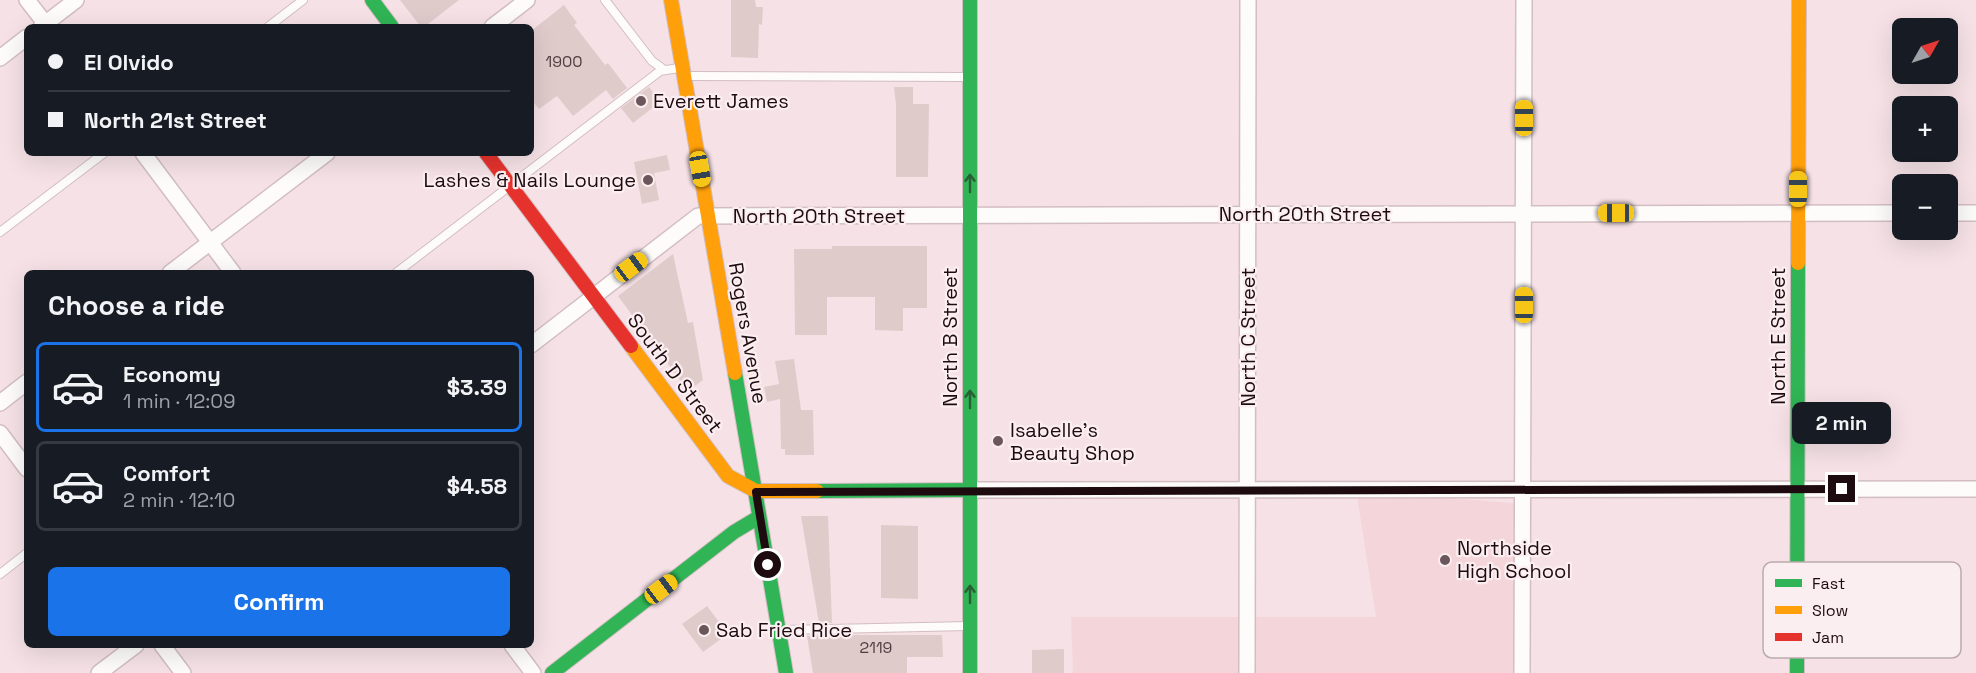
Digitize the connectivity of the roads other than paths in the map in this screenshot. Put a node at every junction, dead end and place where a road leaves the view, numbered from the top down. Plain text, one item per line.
1 (27, 0) edge
2 (76, 0) edge
3 (303, 0) edge
4 (372, 0) edge
5 (527, 0) edge
6 (605, 0) edge
7 (671, 0) edge
8 (970, 0) edge
9 (1248, 0) edge
10 (1524, 0) edge
11 (1799, 0) edge
12 (44, 24) edge
13 (47, 24) edge
14 (272, 24) edge
15 (390, 24) edge
16 (496, 24) edge
17 (24, 39) edge
18 (0, 58) edge
19 (663, 69) junction
20 (684, 71) junction
21 (970, 76) junction
22 (100, 156) edge
23 (145, 156) edge
24 (323, 156) edge
25 (488, 156) edge
26 (511, 185) junction
27 (1524, 213) junction
28 (1798, 213) junction
29 (1892, 213) edge
30 (1958, 213) edge
31 (1976, 213) edge
32 (1248, 214) junction
33 (970, 215) junction
34 (709, 216) junction
35 (0, 232) edge
36 (210, 243) junction
37 (174, 270) edge
38 (231, 270) edge
39 (400, 270) edge
40 (593, 296) junction
41 (534, 343) edge
42 (24, 384) edge
43 (0, 403) edge
44 (0, 434) edge
45 (24, 465) edge
46 (1797, 489) junction
47 (1976, 489) edge
48 (970, 490) junction
49 (1247, 490) junction
50 (1523, 490) junction
51 (756, 492) junction
52 (759, 517) junction
53 (24, 555) edge
54 (1797, 562) edge
55 (0, 574) edge
56 (970, 626) junction
57 (779, 630) junction
58 (132, 648) edge
59 (164, 648) edge
60 (514, 648) edge
61 (785, 672) edge
62 (99, 673) edge
63 (183, 673) edge
64 (533, 673) edge
65 (552, 673) edge
66 (970, 673) edge
67 (1247, 673) edge
68 (1522, 673) edge

1 - 12 street
2 - 13 street
3 - 14 lane
4 - 15 street
5 - 16 street
6 - 19 lane
7 - 20 street, Rogers Avenue
8 - 21 street, North B Street
9 - 32 street, North C Street
10 - 27 street
11 - 28 street, North E Street
17 - 18 street
19 - 20 lane
19 - 26 lane
20 - 21 lane
20 - 34 street, Rogers Avenue
33 -> 21 street, North B Street
22 - 35 lane
23 - 36 street
24 - 36 street
25 - 26 street, South D Street
26 - 39 lane
26 - 40 street, South D Street
27 - 28 street, North 20th Street
27 - 32 street, North 20th Street
27 - 50 street
28 - 29 street, North 20th Street
28 - 46 street, North E Street
30 - 31 street
32 - 33 street, North 20th Street
32 - 49 street, North C Street
33 - 34 street, North 20th Street
48 -> 33 street, North B Street
34 - 40 street
34 - 51 street, Rogers Avenue
36 - 37 street
36 - 38 street
40 - 41 street
40 - 51 street, South D Street
42 - 43 street
44 - 45 street
46 - 47 street
46 - 50 street
46 - 54 street, North E Street
48 - 49 street
48 - 51 street
56 -> 48 street, North B Street
49 - 50 street
49 - 67 street, North C Street
50 - 68 street
51 - 52 street, Rogers Avenue
52 - 57 street, Rogers Avenue
52 - 65 street
53 - 55 lane
56 - 57 lane
56 - 66 street, North B Street
57 - 61 street, Rogers Avenue
58 - 62 street
59 - 63 street
60 - 64 street

